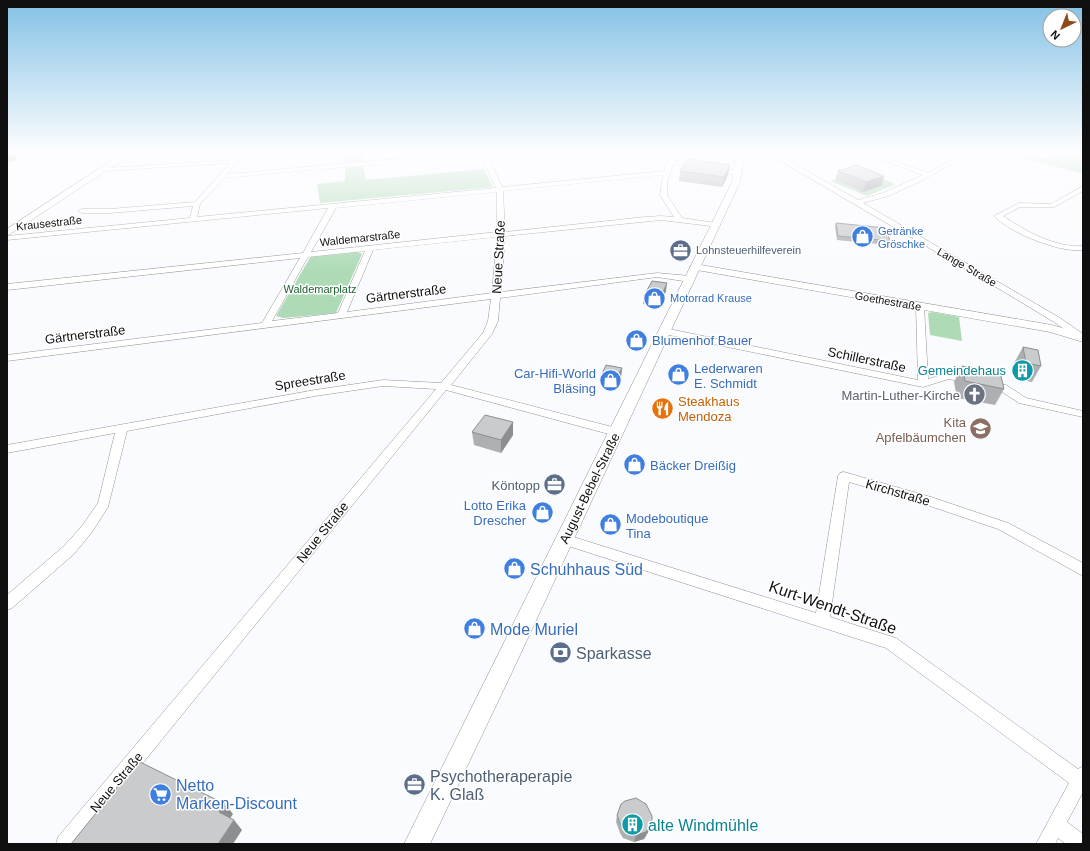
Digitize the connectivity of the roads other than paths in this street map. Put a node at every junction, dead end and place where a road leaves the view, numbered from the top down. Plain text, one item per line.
1 (73, 191) edge
2 (209, 191) edge
3 (482, 191) edge
4 (500, 191) edge
5 (665, 191) edge
6 (732, 191) edge
7 (835, 191) edge
8 (893, 191) edge
9 (1078, 191) edge
10 (856, 203) junction
11 (197, 204) junction
12 (334, 205) junction
13 (82, 211) dead end
14 (193, 219) junction
15 (679, 220) junction
16 (716, 226) junction
17 (7, 233) edge
18 (501, 233) junction
19 (7, 238) edge
20 (370, 248) junction
21 (1083, 248) edge
22 (306, 255) junction
23 (692, 273) junction
24 (7, 287) edge
25 (496, 295) junction
26 (920, 306) junction
27 (342, 314) junction
28 (266, 324) junction
29 (664, 331) junction
30 (1082, 337) edge
31 (7, 358) edge
32 (923, 384) junction
33 (443, 386) junction
34 (1083, 414) edge
35 (122, 428) junction
36 (616, 432) junction
37 (7, 450) edge
38 (564, 539) junction
39 (1083, 570) edge
40 (7, 604) edge
41 (822, 620) junction
42 (1082, 778) edge
43 (1056, 825) junction
44 (65, 844) edge
45 (417, 844) edge
46 (1045, 844) edge
47 (1082, 844) edge

1 - 17 street
2 - 11 street
3 - 12 street, Krausestraße
4 - 18 street, Neue Straße
5 - 15 street
6 - 16 main road, August-Bebel-Straße
7 - 10 street, Lange Straße
8 - 10 street
9 - 21 street
10 - 30 street, Lange Straße
11 - 13 street
11 - 14 street
12 - 14 street, Krausestraße
12 - 22 street
14 - 19 street, Krausestraße
15 - 16 street, Waldemarstraße
15 - 18 street, Waldemarstraße
16 - 23 main road, August-Bebel-Straße
18 - 20 street, Waldemarstraße
18 - 25 street, Neue Straße
20 - 22 street, Waldemarstraße
20 - 27 street
22 - 24 street, Waldemarstraße
22 - 28 street
23 - 25 street, Gärtnerstraße
23 - 26 street, Goethestraße
23 - 29 main road, August-Bebel-Straße
25 - 27 street, Gärtnerstraße
25 - 33 street, Neue Straße
26 - 30 street, Goethestraße
26 - 32 street
27 - 28 street, Gärtnerstraße
28 - 31 street, Gärtnerstraße
29 - 32 street, Schillerstraße
29 - 36 main road, August-Bebel-Straße
32 - 34 street, Schillerstraße
33 - 35 street, Spreestraße
33 - 36 street, Spreestraße
33 - 44 street, Neue Straße
35 - 37 street, Spreestraße
35 - 40 street
36 - 38 main road, August-Bebel-Straße
38 - 41 street, Kurt-Wendt-Straße
38 - 45 main road, August-Bebel-Straße
39 - 41 street, Kirchstraße
41 - 42 street, Kurt-Wendt-Straße
42 - 43 street
43 - 46 street
43 - 47 street

